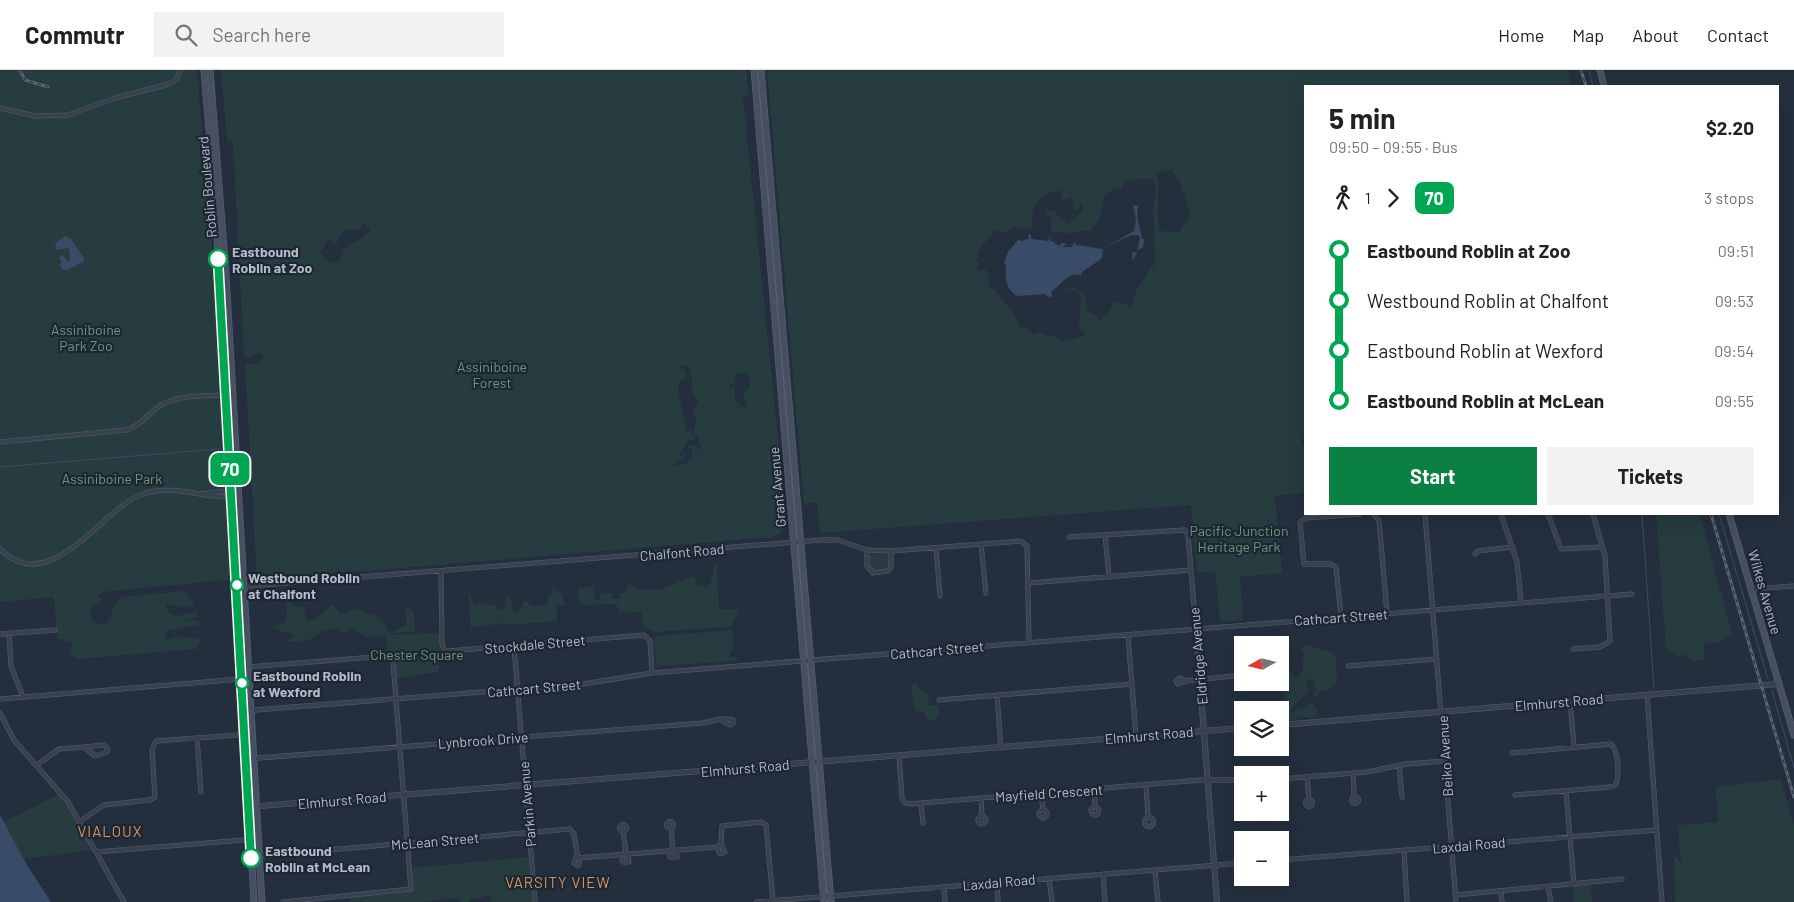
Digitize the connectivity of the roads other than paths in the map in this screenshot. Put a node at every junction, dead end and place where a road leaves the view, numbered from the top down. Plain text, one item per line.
1 (180, 70) edge
2 (204, 70) edge
3 (210, 70) edge
4 (754, 70) edge
5 (761, 70) edge
6 (1600, 70) edge
7 (1604, 85) edge
8 (0, 108) edge
9 (229, 395) junction
10 (0, 442) edge
11 (235, 494) junction
12 (1346, 515) edge
13 (1375, 515) edge
14 (1425, 515) edge
15 (1501, 515) edge
16 (1548, 515) edge
17 (1593, 515) edge
18 (1729, 515) edge
19 (1106, 535) junction
20 (1069, 537) dead end
21 (798, 542) junction
22 (981, 544) junction
23 (1512, 547) junction
24 (1602, 547) junction
25 (936, 548) junction
26 (0, 549) edge
27 (867, 550) junction
28 (891, 551) junction
29 (1475, 554) dead end
30 (1190, 570) junction
31 (441, 572) junction
32 (1109, 577) junction
33 (1029, 584) junction
34 (1794, 586) edge
35 (240, 587) junction
36 (1751, 589) junction
37 (986, 592) dead end
38 (1632, 594) dead end
39 (940, 596) dead end
40 (1608, 596) junction
41 (1521, 602) junction
42 (1432, 610) junction
43 (1386, 613) junction
44 (1341, 617) junction
45 (1196, 629) junction
46 (55, 630) dead end
47 (0, 634) edge
48 (9, 634) junction
49 (1128, 635) junction
50 (1029, 642) junction
51 (514, 646) junction
52 (1573, 649) dead end
53 (1437, 659) junction
54 (804, 661) junction
55 (812, 661) junction
56 (1348, 666) dead end
57 (244, 668) junction
58 (652, 673) junction
59 (1234, 676) edge
60 (241, 679) junction
61 (1200, 679) junction
62 (1187, 681) dead end
63 (1132, 684) junction
64 (1778, 684) junction
65 (517, 690) junction
66 (996, 695) junction
67 (1647, 695) junction
68 (23, 697) junction
69 (0, 699) edge
70 (396, 699) junction
71 (939, 700) dead end
72 (1570, 701) junction
73 (246, 711) junction
74 (1442, 712) junction
75 (0, 713) edge
76 (720, 720) dead end
77 (1289, 724) edge
78 (1234, 729) edge
79 (1204, 731) junction
80 (248, 734) junction
81 (1136, 736) junction
82 (1794, 736) edge
83 (521, 737) junction
84 (197, 738) junction
85 (84, 746) junction
86 (398, 747) junction
87 (1574, 747) junction
88 (1001, 748) junction
89 (1512, 753) dead end
90 (898, 755) junction
91 (246, 759) junction
92 (253, 759) junction
93 (1445, 760) junction
94 (816, 762) junction
95 (37, 765) junction
96 (1398, 765) junction
97 (1353, 773) junction
98 (1307, 776) junction
99 (1289, 778) edge
100 (1207, 780) junction
101 (1234, 780) edge
102 (1146, 785) junction
103 (526, 786) junction
104 (1094, 789) junction
105 (1566, 791) junction
106 (201, 792) dead end
107 (1041, 793) junction
108 (404, 795) junction
109 (1515, 795) dead end
110 (1354, 796) dead end
111 (1402, 797) dead end
112 (981, 798) junction
113 (1309, 800) dead end
114 (921, 803) junction
115 (248, 807) junction
116 (255, 807) junction
117 (1095, 807) dead end
118 (1043, 810) dead end
119 (982, 816) dead end
120 (1148, 817) dead end
121 (80, 821) junction
122 (923, 823) dead end
123 (670, 828) dead end
124 (1658, 830) junction
125 (623, 831) dead end
126 (529, 833) junction
127 (1570, 837) junction
128 (257, 839) junction
129 (249, 840) junction
130 (407, 843) junction
131 (721, 844) junction
132 (1452, 846) junction
133 (717, 847) junction
134 (673, 850) junction
135 (1404, 850) junction
136 (96, 852) junction
137 (625, 854) junction
138 (254, 857) junction
139 (1289, 859) edge
140 (1234, 864) edge
141 (1214, 865) junction
142 (1155, 870) junction
143 (1103, 874) junction
144 (1049, 878) junction
145 (1622, 879) dead end
146 (997, 883) junction
147 (1574, 884) junction
148 (1548, 886) junction
149 (944, 887) junction
150 (1501, 891) junction
151 (1456, 895) junction
152 (828, 899) edge
153 (773, 901) junction
154 (124, 902) edge
155 (254, 902) edge
156 (262, 902) edge
157 (283, 902) edge
158 (535, 902) edge
159 (756, 902) edge
160 (945, 902) edge
161 (998, 902) edge
162 (1052, 902) edge
163 (1105, 902) edge
164 (1158, 902) edge
165 (1217, 902) edge
166 (1407, 902) edge
167 (1456, 902) edge
168 (1502, 902) edge
169 (1551, 902) edge
170 (1662, 902) edge

1 - 8 street
2 - 9 main road, Roblin Boulevard
3 - 9 main road, Roblin Boulevard
4 - 21 main road, Grant Avenue
5 - 21 main road, Grant Avenue
6 - 7 main road
9 - 10 street
9 - 11 main road, Roblin Boulevard
11 - 26 street
11 - 35 main road, Roblin Boulevard
12 - 44 street
13 - 43 street
14 - 42 street, Beiko Avenue
15 - 23 street
16 - 24 street
17 - 24 street
18 - 36 main road, Wilkes Avenue
19 - 20 street
19 - 30 street, Eldridge Avenue
19 - 32 street
21 - 27 street, Chalfont Road
21 - 31 street, Chalfont Road
21 - 54 main road, Grant Avenue
21 - 55 main road, Grant Avenue
22 - 25 street, Chalfont Road
22 - 33 street, Chalfont Road
22 - 37 street
23 - 29 street
23 - 41 street
24 - 40 street
25 - 28 street, Chalfont Road
25 - 39 street
27 - 28 street, Chalfont Road
27 - 28 street
30 - 32 street
30 - 45 street, Eldridge Avenue
31 - 35 street, Chalfont Road
31 - 51 street, Stockdale Street
32 - 33 street
33 - 50 street, Chalfont Road
34 - 36 street
35 - 57 main road, Roblin Boulevard
36 - 64 main road, Wilkes Avenue
38 - 40 street, Cathcart Street
40 - 41 street, Cathcart Street
40 - 52 street
41 - 42 street, Cathcart Street
42 - 43 street, Cathcart Street
42 - 53 street, Beiko Avenue
43 - 44 street, Cathcart Street
44 - 45 street, Cathcart Street
45 - 49 street, Cathcart Street
45 - 61 street, Eldridge Avenue
46 - 48 street
47 - 48 street
48 - 68 street
49 - 50 street, Cathcart Street
49 - 63 street
50 - 55 street, Cathcart Street
51 - 58 street, Stockdale Street
51 - 65 street, Parkin Avenue
53 - 56 street
53 - 74 street, Beiko Avenue
54 - 55 street, Cathcart Street
54 - 58 street, Cathcart Street
54 - 94 main road, Grant Avenue
55 - 94 main road, Grant Avenue
57 - 60 main road, Roblin Boulevard
57 - 70 street
57 - 73 main road, Roblin Boulevard
58 - 65 street, Cathcart Street
59 - 61 street
60 - 68 street
60 - 73 main road, Roblin Boulevard
61 - 62 street
61 - 79 street, Eldridge Avenue
63 - 66 street
63 - 81 street
64 - 67 street, Elmhurst Road
64 - 82 main road, Wilkes Avenue
65 - 70 street, Cathcart Street
65 - 83 street, Parkin Avenue
66 - 71 street
66 - 88 street
67 - 72 street, Elmhurst Road
67 - 124 street
68 - 69 street
70 - 73 street, Cathcart Street
70 - 86 street
72 - 74 street, Elmhurst Road
72 - 87 street
73 - 80 main road, Roblin Boulevard
74 - 77 street, Elmhurst Road
74 - 93 street, Beiko Avenue
75 - 95 street
76 - 83 street, Lynbrook Drive
78 - 79 street, Elmhurst Road
79 - 81 street, Elmhurst Road
79 - 100 street, Eldridge Avenue
80 - 84 street
80 - 91 main road, Roblin Boulevard
80 - 92 main road, Roblin Boulevard
81 - 88 street, Elmhurst Road
83 - 86 street, Lynbrook Drive
83 - 103 street, Parkin Avenue
84 - 106 street
84 - 121 street
85 - 85 street
85 - 95 street
86 - 92 street, Lynbrook Drive
86 - 108 street
87 - 89 street
87 - 105 street
88 - 90 street, Elmhurst Road
90 - 94 street, Elmhurst Road
90 - 114 street, Mayfield Crescent
91 - 92 street, Lynbrook Drive
91 - 115 main road, Roblin Boulevard
92 - 116 main road, Roblin Boulevard
93 - 96 street
93 - 132 street, Beiko Avenue
94 - 103 street, Elmhurst Road
94 - 152 main road, Grant Avenue
95 - 121 street
96 - 97 street
96 - 111 street
97 - 98 street
97 - 110 street
98 - 99 street
98 - 113 street
100 - 101 street, Mayfield Crescent
100 - 102 street, Mayfield Crescent
100 - 141 street, Eldridge Avenue
102 - 104 street, Mayfield Crescent
102 - 120 street
103 - 108 street, Elmhurst Road
103 - 126 street, Parkin Avenue
104 - 107 street, Mayfield Crescent
104 - 117 street
105 - 109 street
105 - 127 street
107 - 112 street, Mayfield Crescent
107 - 118 street
108 - 116 street, Elmhurst Road
108 - 130 street
112 - 114 street, Mayfield Crescent
112 - 119 street
114 - 122 street
115 - 116 street, Elmhurst Road
115 - 129 main road, Roblin Boulevard
116 - 128 main road, Roblin Boulevard
121 - 136 street
123 - 134 street
124 - 127 street, Laxdal Road
124 - 170 street
125 - 137 street
126 - 130 street, McLean Street
126 - 137 street, McLean Street
126 - 158 street, Parkin Avenue
127 - 132 street, Laxdal Road
127 - 147 street
128 - 129 street
128 - 138 main road, Roblin Boulevard
129 - 136 street
129 - 138 main road, Roblin Boulevard
130 - 138 street, McLean Street
130 - 157 street
131 - 133 street
131 - 133 street
131 - 153 street
132 - 135 street, Laxdal Road
132 - 151 street, Beiko Avenue
133 - 134 street
134 - 137 street
135 - 139 street, Laxdal Road
135 - 166 street
136 - 154 street
138 - 155 main road, Roblin Boulevard
138 - 156 main road, Roblin Boulevard
140 - 141 street, Laxdal Road
141 - 142 street, Laxdal Road
141 - 165 street, Eldridge Avenue
142 - 143 street, Laxdal Road
142 - 164 street
143 - 144 street, Laxdal Road
143 - 163 street
144 - 146 street, Laxdal Road
144 - 162 street
145 - 147 street
146 - 149 street, Laxdal Road
146 - 161 street
147 - 148 street
148 - 150 street
148 - 169 street
149 - 152 street, Laxdal Road
149 - 160 street
150 - 151 street
150 - 168 street
151 - 167 street, Beiko Avenue
152 - 153 street, Laxdal Road
153 - 159 street, Laxdal Road

